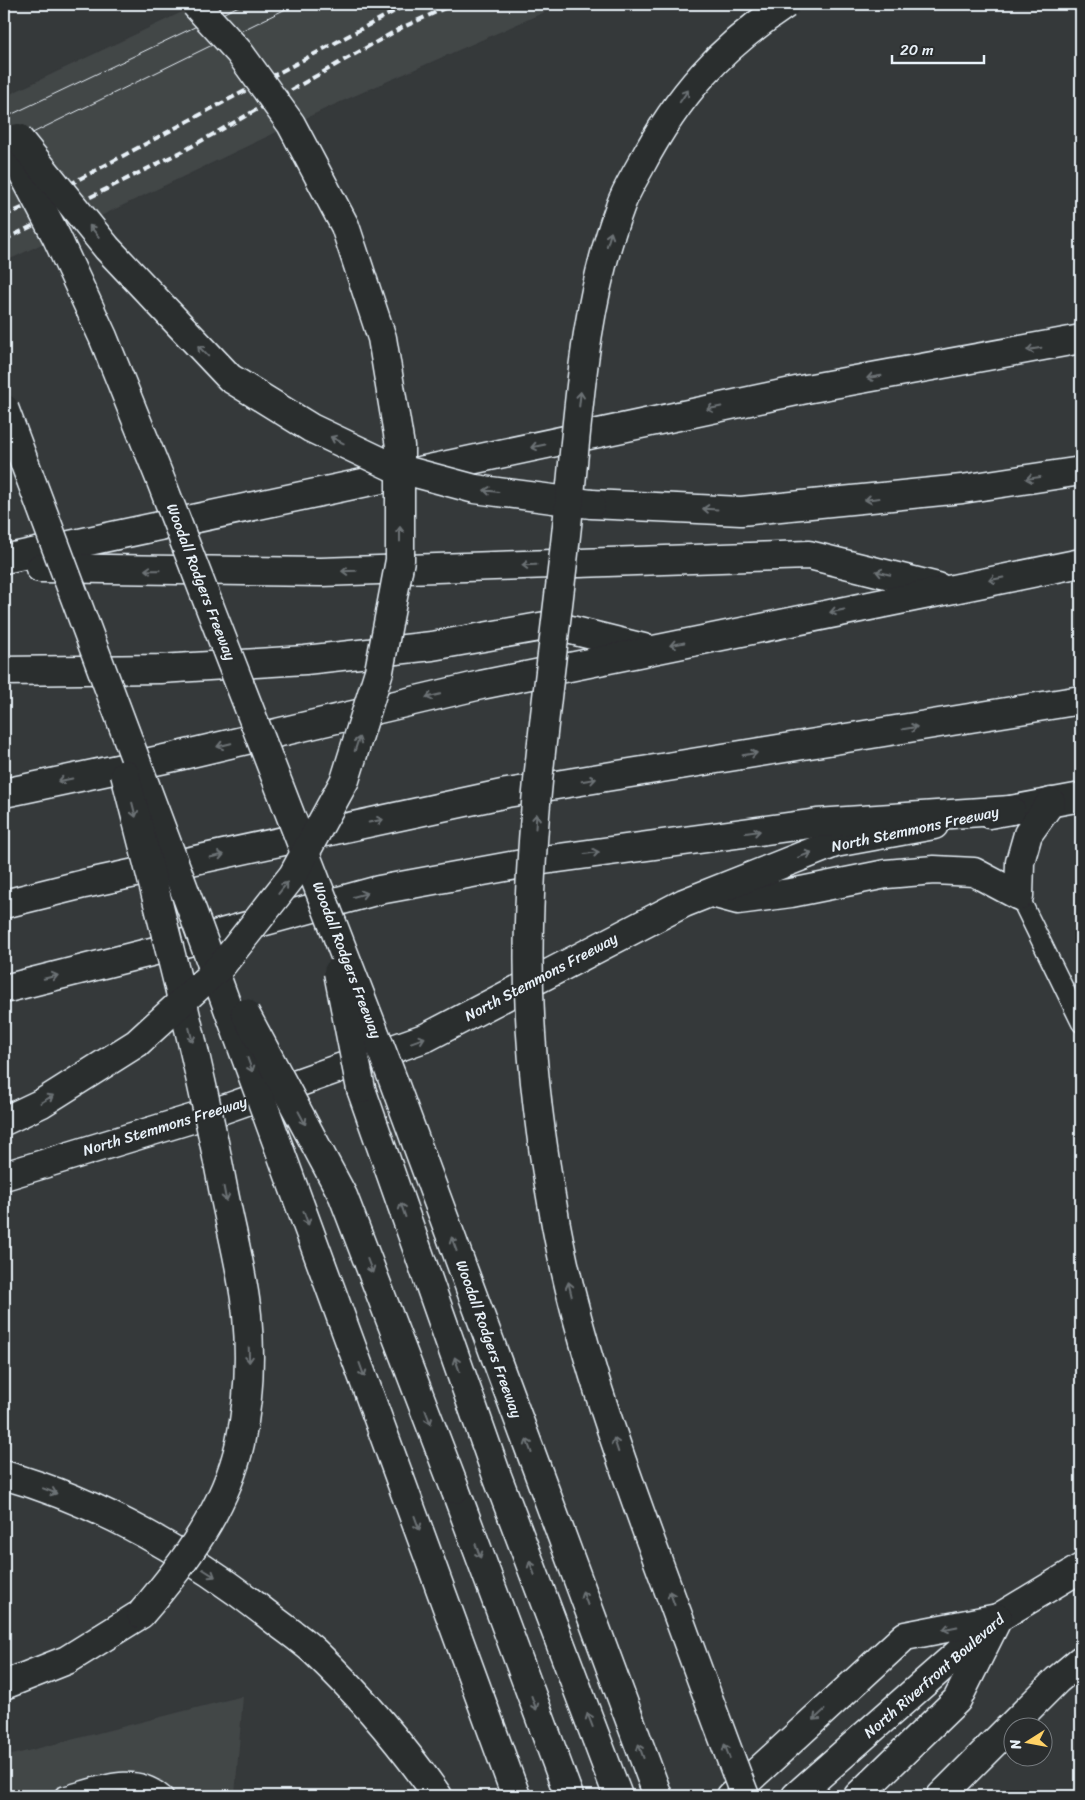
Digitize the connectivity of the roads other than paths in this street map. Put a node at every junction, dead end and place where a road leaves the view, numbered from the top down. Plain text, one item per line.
1 (195, 4) edge
2 (786, 4) edge
3 (4, 120) edge
4 (4, 137) edge
5 (1081, 339) edge
6 (4, 408) edge
7 (1081, 471) edge
8 (4, 559) edge
9 (1081, 562) edge
10 (4, 567) edge
11 (1044, 570) junction
12 (1081, 581) edge
13 (947, 589) junction
14 (92, 644) junction
15 (650, 649) junction
16 (4, 671) edge
17 (1081, 700) edge
18 (4, 793) edge
19 (1081, 797) edge
20 (1051, 802) junction
21 (1011, 810) junction
22 (710, 892) junction
23 (1019, 896) junction
24 (325, 902) junction
25 (4, 904) edge
26 (196, 921) junction
27 (4, 989) edge
28 (1081, 1023) edge
29 (4, 1121) edge
30 (4, 1176) edge
31 (4, 1475) edge
32 (1081, 1568) edge
33 (998, 1618) junction
34 (1081, 1660) edge
35 (4, 1685) edge
36 (620, 1792) edge
37 (63, 1796) edge
38 (164, 1796) edge
39 (438, 1796) edge
40 (516, 1796) edge
41 (569, 1796) edge
42 (658, 1796) edge
43 (731, 1796) edge
44 (744, 1796) edge
45 (796, 1796) edge
46 (858, 1796) edge
47 (941, 1796) edge

29 -> 1 main road, bridge
44 -> 2 main road, bridge
7 -> 3 main road, bridge
4 - 24 main road, Woodall Rodgers Freeway, bridge
5 -> 8 main road
6 - 14 main road, bridge
9 - 11 main road
13 -> 10 main road
11 - 12 main road
11 -> 13 main road
13 -> 15 main road
14 - 26 main road, bridge
14 -> 35 main road, bridge
15 - 16 main road, bridge
15 -> 18 main road
25 -> 17 main road
19 - 20 main road, North Stemmons Freeway
20 - 21 main road, North Stemmons Freeway
20 - 23 main road
22 -> 21 main road, North Stemmons Freeway
27 -> 21 main road
22 - 23 main road
30 -> 22 main road, North Stemmons Freeway
23 - 28 lane
36 -> 24 main road, bridge
42 -> 24 main road, Woodall Rodgers Freeway, bridge
26 -> 40 main road, bridge
26 -> 41 main road, bridge
31 -> 39 main road
32 - 33 main road, North Riverfront Boulevard
33 -> 43 main road
33 - 45 main road, North Riverfront Boulevard
33 - 46 main road
34 - 47 main road
37 - 38 lane

